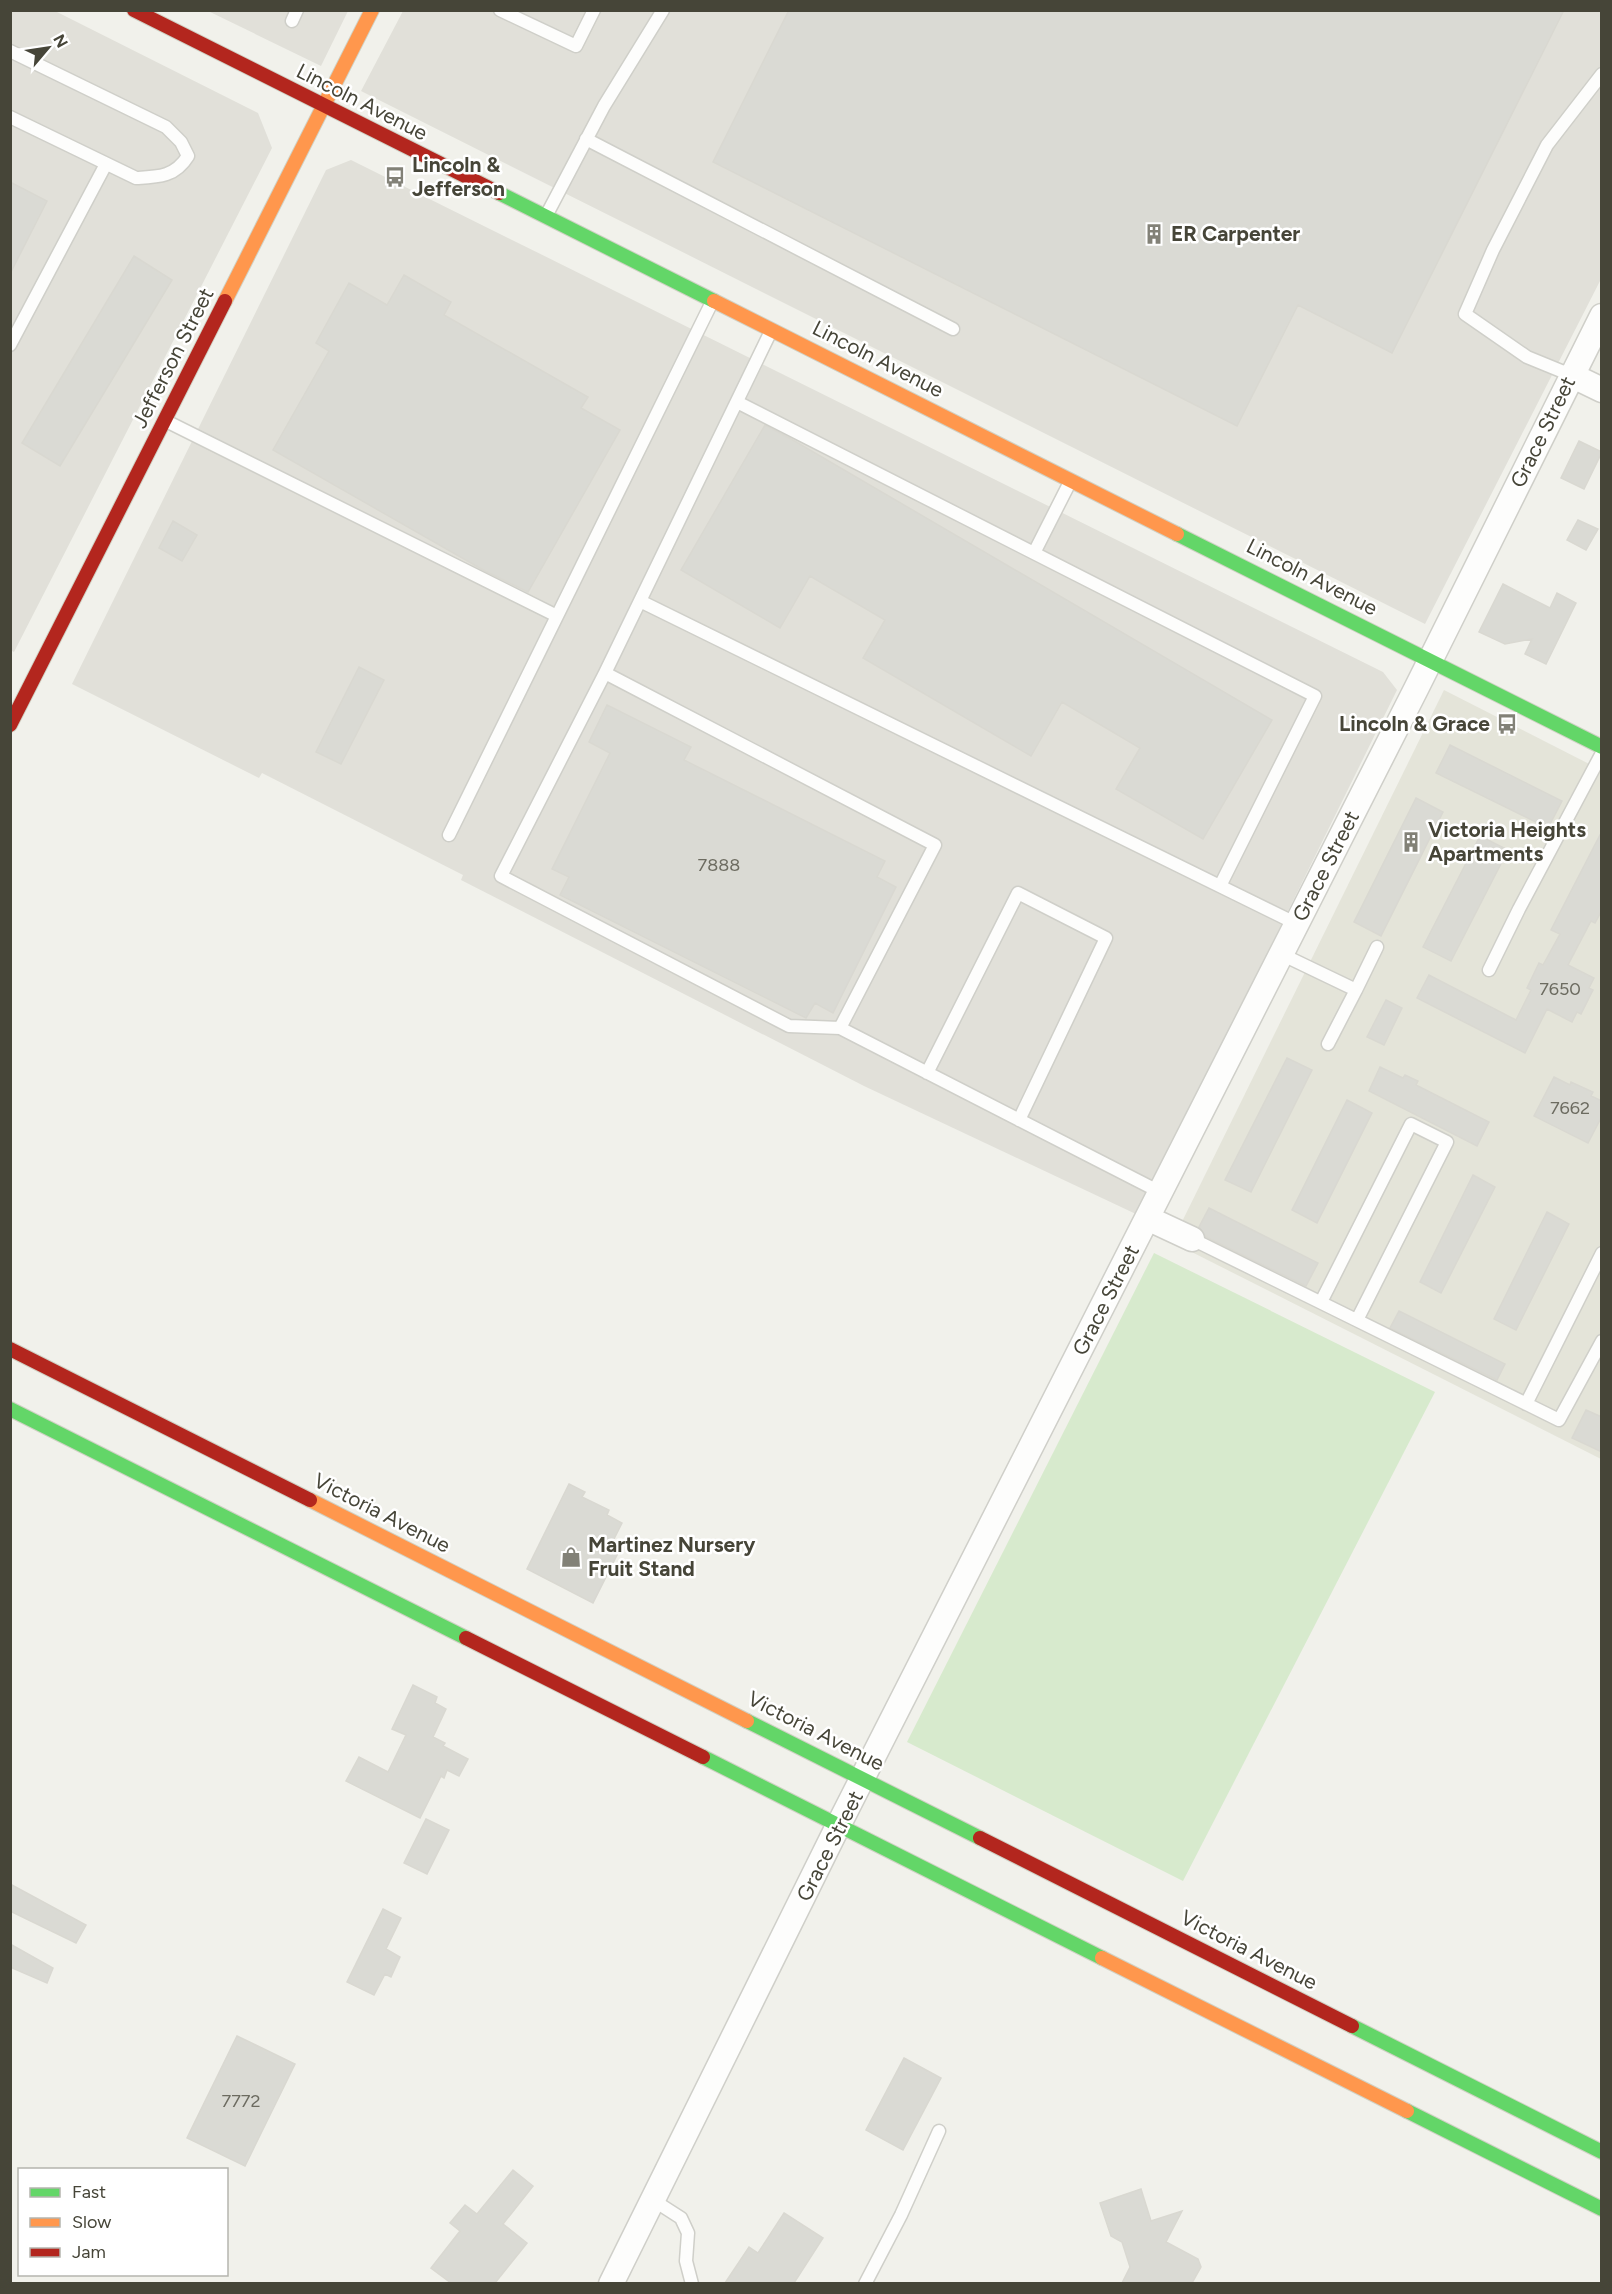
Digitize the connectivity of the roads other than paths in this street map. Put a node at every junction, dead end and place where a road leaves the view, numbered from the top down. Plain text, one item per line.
1 (134, 10) edge
2 (372, 10) edge
3 (500, 10) edge
4 (594, 10) edge
5 (663, 10) edge
6 (10, 51) edge
7 (1602, 74) edge
8 (324, 106) junction
9 (10, 117) edge
10 (586, 139) junction
11 (106, 164) junction
12 (546, 217) junction
13 (713, 301) junction
14 (1602, 316) edge
15 (953, 329) dead end
16 (772, 330) junction
17 (10, 345) edge
18 (1571, 375) junction
19 (1602, 390) edge
20 (737, 402) junction
21 (165, 420) junction
22 (1071, 479) junction
23 (1034, 553) junction
24 (640, 601) junction
25 (557, 616) junction
26 (1431, 659) junction
27 (605, 673) junction
28 (10, 725) edge
29 (1602, 747) edge
30 (1602, 753) edge
31 (449, 835) dead end
32 (1220, 886) junction
33 (1296, 924) junction
34 (1377, 946) dead end
35 (1281, 954) junction
36 (1489, 970) dead end
37 (1356, 990) junction
38 (840, 1028) junction
39 (1328, 1044) dead end
40 (927, 1073) junction
41 (1019, 1120) junction
42 (1160, 1192) junction
43 (1147, 1218) junction
44 (1192, 1239) joint
45 (1602, 1253) edge
46 (1321, 1302) junction
47 (1357, 1320) junction
48 (1602, 1341) edge
49 (10, 1349) edge
50 (1526, 1404) junction
51 (10, 1409) edge
52 (863, 1779) junction
53 (839, 1825) junction
54 (939, 2131) dead end
55 (1602, 2152) edge
56 (653, 2200) junction
57 (1602, 2209) edge
58 (611, 2283) edge
59 (692, 2283) edge
60 (865, 2283) edge

1 - 8 main road, Lincoln Avenue
2 - 8 main road, Jefferson Street
3 - 4 lane
5 - 10 lane
6 - 11 lane
7 - 18 lane
8 - 12 main road, Lincoln Avenue
8 - 21 main road, Jefferson Street
9 - 11 lane
10 - 12 lane
10 - 15 lane
11 - 17 lane
12 - 13 main road, Lincoln Avenue
13 - 16 main road, Lincoln Avenue
13 - 25 lane
14 - 18 street, Grace Street
16 - 20 lane
16 - 22 main road, Lincoln Avenue
18 - 19 street
18 - 26 street, Grace Street
20 - 23 lane
20 - 24 lane
21 - 25 lane
21 - 28 main road, Jefferson Street
22 - 23 lane
22 - 26 main road, Lincoln Avenue
23 - 32 lane
24 - 27 lane
24 - 32 lane
25 - 31 lane
26 - 29 main road, Lincoln Avenue
26 - 33 street, Grace Street
27 - 38 lane
27 - 38 lane
30 - 36 lane
32 - 33 lane
33 - 35 street, Grace Street
34 - 37 lane
35 - 37 lane
35 - 42 street, Grace Street
37 - 39 lane
38 - 40 lane
40 - 41 lane
40 - 41 lane
41 - 42 lane
42 - 43 street, Grace Street
43 - 44 street
43 - 52 street, Grace Street
44 - 46 lane
45 - 50 lane
46 - 47 lane
46 - 47 lane
47 - 50 lane
48 - 50 lane
49 - 52 main road, Victoria Avenue
51 - 53 main road
52 - 53 street, Grace Street
52 - 55 main road, Victoria Avenue
53 - 56 street, Grace Street
53 - 57 main road
54 - 60 lane
56 - 58 street, Grace Street
56 - 59 lane

